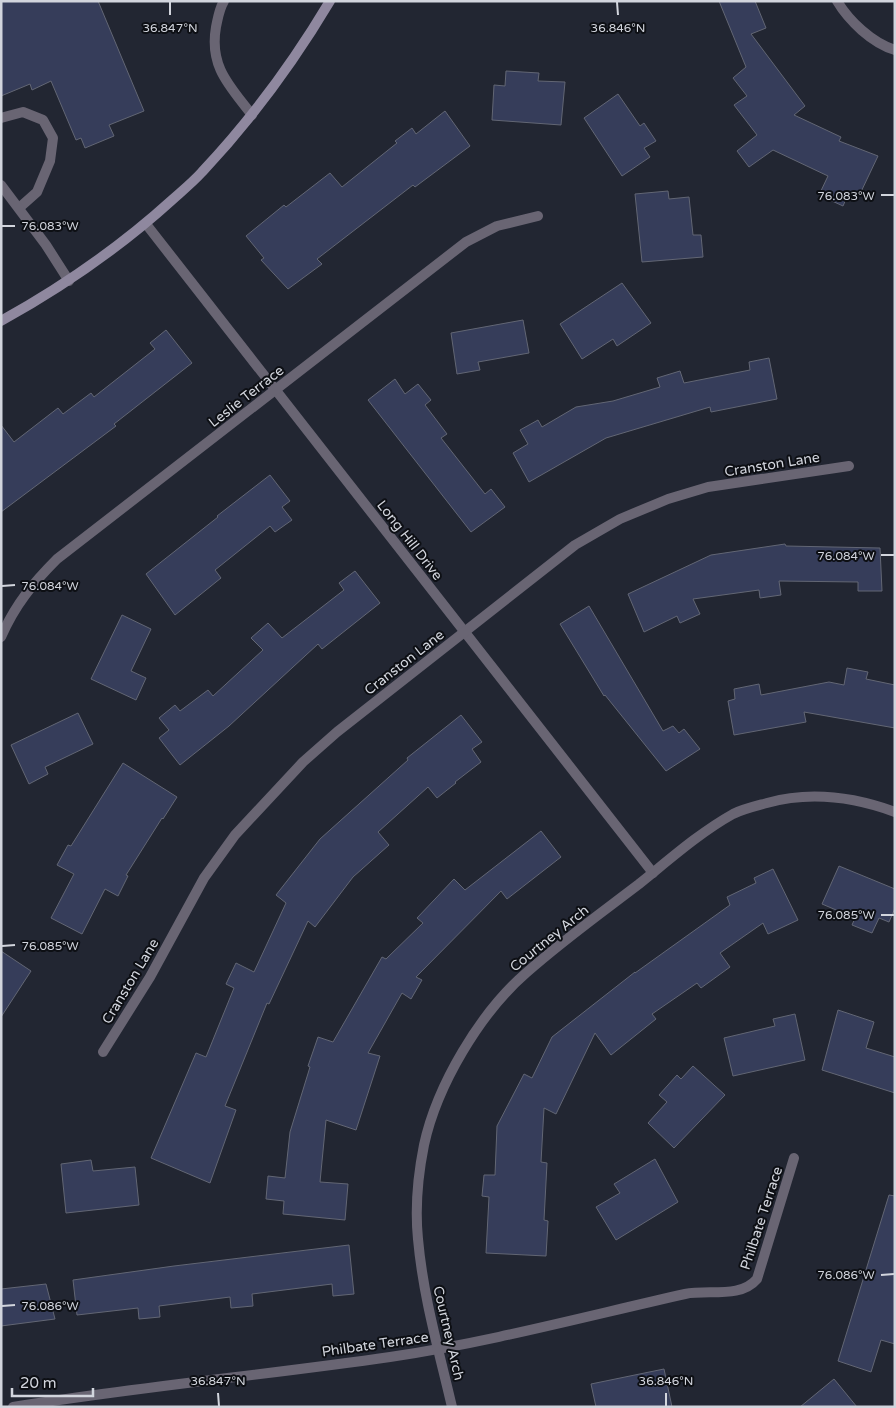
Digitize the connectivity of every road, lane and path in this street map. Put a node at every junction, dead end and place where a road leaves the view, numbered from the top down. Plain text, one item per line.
1 (224, 1) edge
2 (330, 1) edge
3 (837, 1) edge
4 (895, 50) edge
5 (252, 115) junction
6 (1, 118) edge
7 (1, 185) edge
8 (19, 208) junction
9 (538, 216) dead end
10 (146, 224) junction
11 (69, 281) junction
12 (1, 322) edge
13 (275, 391) junction
14 (848, 466) dead end
15 (464, 632) junction
16 (1, 637) edge
17 (895, 812) edge
18 (653, 873) junction
19 (103, 1052) dead end
20 (794, 1158) dead end
21 (439, 1348) junction
22 (12, 1407) edge
23 (452, 1407) edge

1 - 5 street
2 - 5 street
3 - 4 street
5 - 10 street
6 - 8 street
7 - 8 street
8 - 11 street
9 - 13 street, Leslie Terrace
10 - 11 street
10 - 13 street, Long Hill Drive
11 - 12 street
13 - 15 street, Long Hill Drive
13 - 16 street, Leslie Terrace
14 - 15 street, Cranston Lane
15 - 18 street, Long Hill Drive
15 - 19 street, Cranston Lane
17 - 18 street, Courtney Arch
18 - 21 street, Courtney Arch
20 - 21 street, Philbate Terrace
21 - 22 street, Philbate Terrace
21 - 23 street, Courtney Arch

